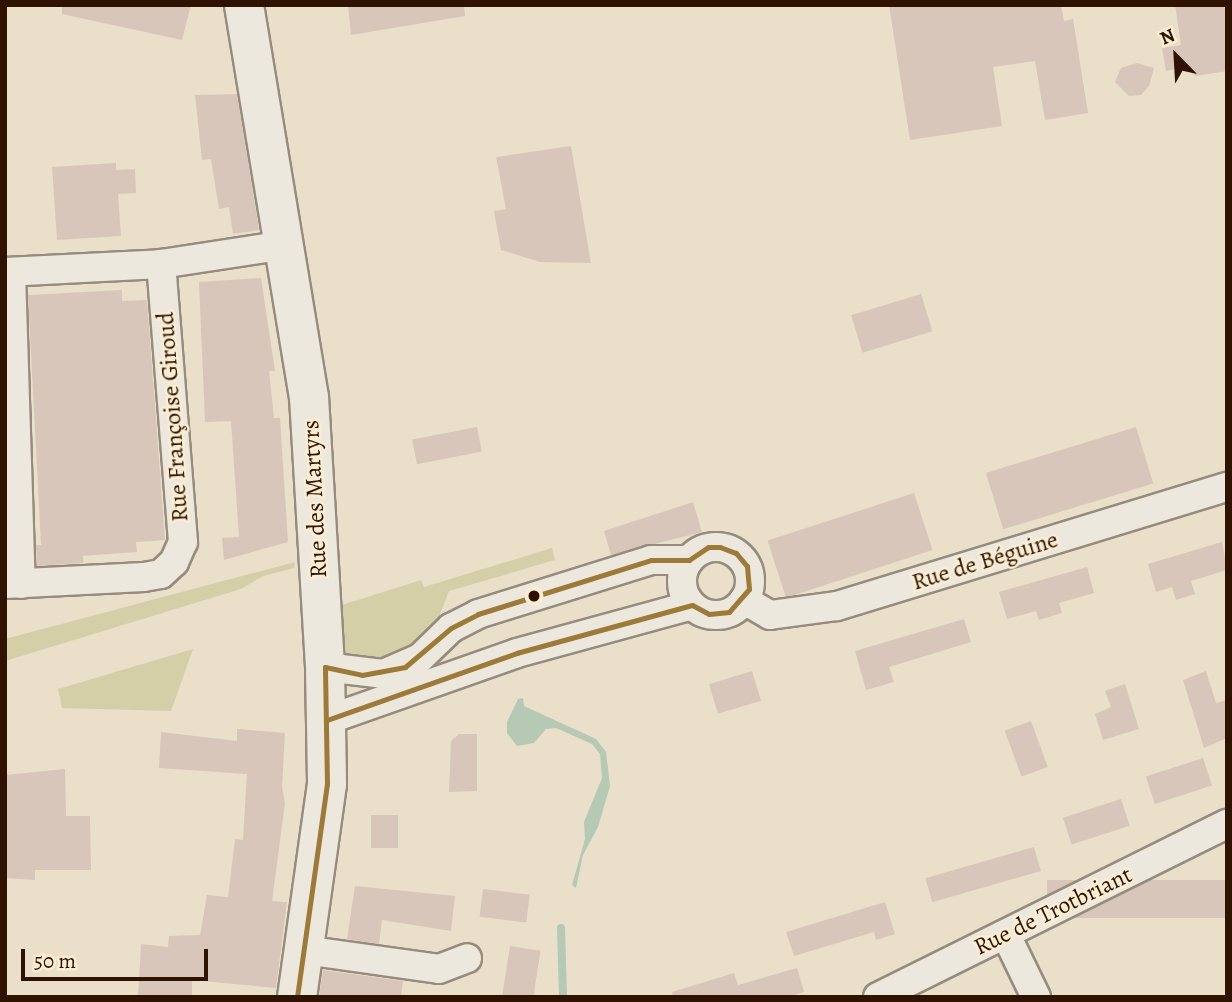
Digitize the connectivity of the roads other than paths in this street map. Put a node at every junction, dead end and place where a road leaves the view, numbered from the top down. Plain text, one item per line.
1 (244, 5) edge
2 (285, 245) junction
3 (161, 264) junction
4 (8, 272) edge
5 (10, 411) edge
6 (11, 445) edge
7 (1227, 487) edge
8 (689, 560) junction
9 (13, 584) edge
10 (744, 600) junction
11 (692, 605) junction
12 (325, 667) junction
13 (327, 720) junction
14 (1227, 824) edge
15 (1006, 935) junction
16 (304, 950) junction
17 (467, 958) dead end
18 (297, 997) edge
19 (878, 997) edge
20 (1036, 997) edge

1 - 2 main road, Rue des Martyrs
2 - 3 street
2 - 12 main road, Rue des Martyrs
3 - 4 street
3 - 9 street, Rue Françoise Giroud
4 - 5 street
5 - 6 street
6 - 9 street
7 - 10 street, Rue de Béguine
8 - 10 street
8 - 11 street
8 - 12 street
10 - 11 street
11 - 13 street
12 - 13 main road, Rue des Martyrs
13 - 16 main road, Rue des Martyrs
14 - 15 street, Rue de Trotbriant
15 - 19 street, Rue de Trotbriant
15 - 20 street
16 - 17 street
16 - 18 main road, Rue des Martyrs

